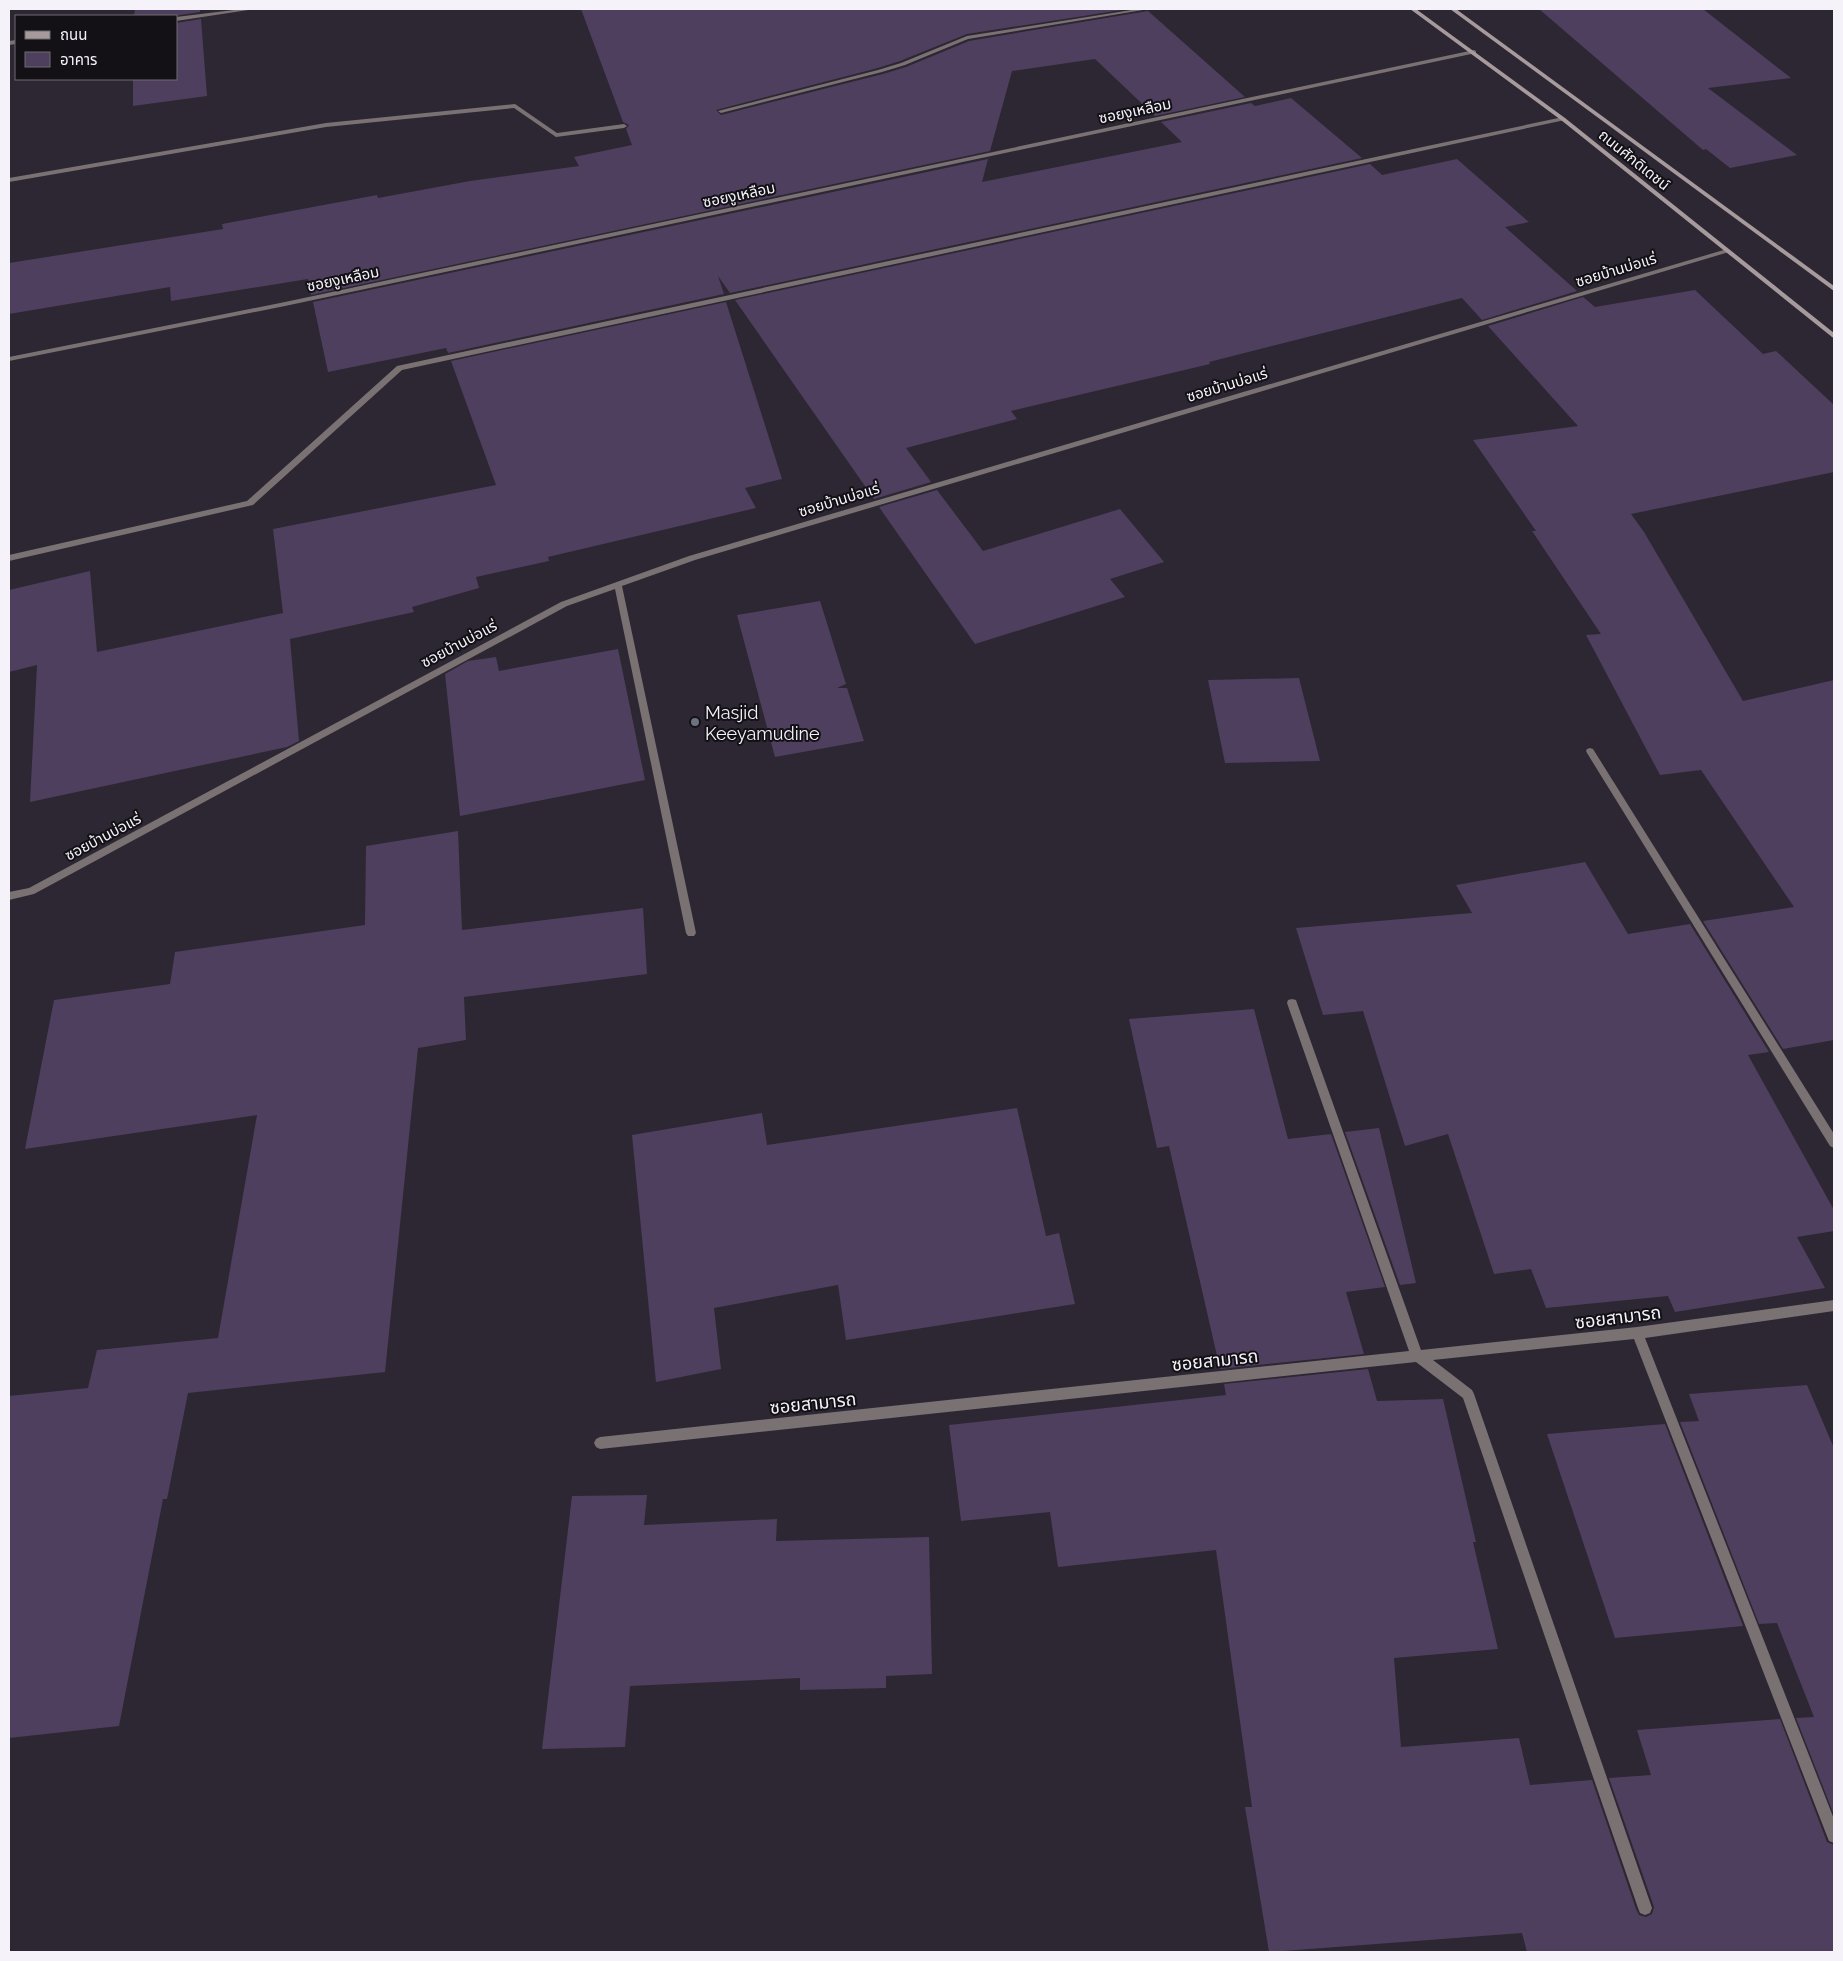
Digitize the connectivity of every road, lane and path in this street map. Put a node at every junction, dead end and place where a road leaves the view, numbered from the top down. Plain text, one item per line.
1 (252, 9) edge
2 (1146, 9) edge
3 (1414, 9) edge
4 (1453, 9) edge
5 (178, 20) edge
6 (1474, 52) junction
7 (721, 111) dead end
8 (1563, 119) junction
9 (624, 126) dead end
10 (9, 180) edge
11 (1727, 251) junction
12 (1834, 289) edge
13 (1834, 336) edge
14 (9, 359) edge
15 (9, 558) edge
16 (618, 584) junction
17 (1590, 751) dead end
18 (9, 896) edge
19 (691, 933) dead end
20 (1292, 1003) dead end
21 (1834, 1143) edge
22 (1834, 1305) edge
23 (1637, 1333) junction
24 (1416, 1356) junction
25 (600, 1443) dead end
26 (1834, 1836) edge
27 (1645, 1908) dead end

1 - 5 street
2 - 7 street
3 - 6 main road, ถนนศักดิเดชน์
4 - 12 main road
6 - 8 main road, ถนนศักดิเดชน์
6 - 14 street, ซอยงูเหลือม
8 - 11 main road, ถนนศักดิเดชน์
8 - 15 street
9 - 10 street
11 - 13 main road, ถนนศักดิเดชน์
11 - 16 street, ซอยบ้านบ่อแร่
16 - 18 street, ซอยบ้านบ่อแร่
16 - 19 street
17 - 21 street
20 - 24 street
22 - 23 street, ซอยสามารถ
23 - 24 street, ซอยสามารถ
23 - 26 street
24 - 25 street, ซอยสามารถ
24 - 27 street

